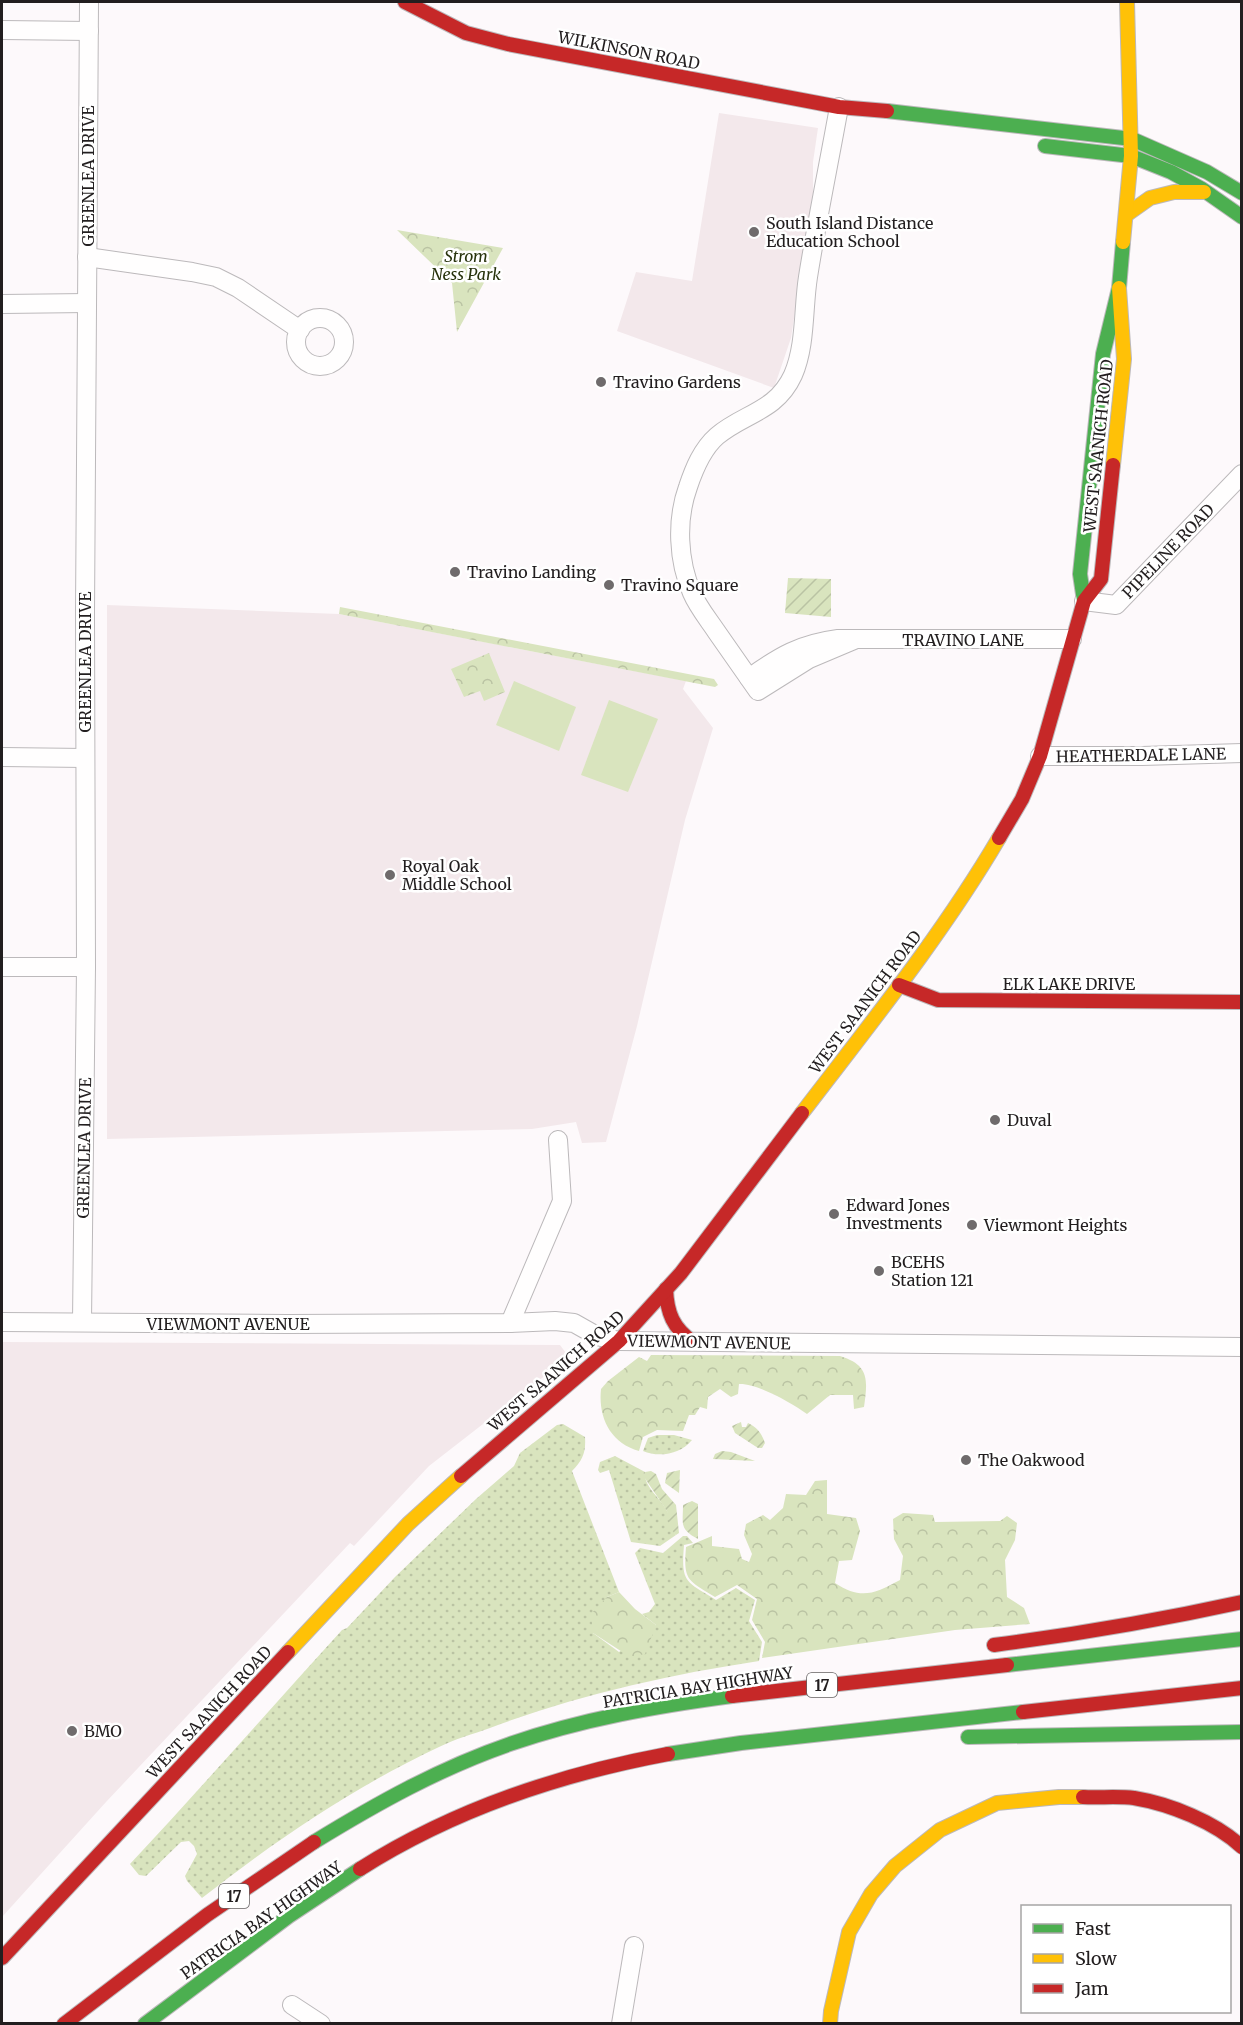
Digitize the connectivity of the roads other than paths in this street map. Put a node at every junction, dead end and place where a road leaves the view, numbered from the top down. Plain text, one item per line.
1 (89, 2) edge
2 (405, 2) edge
3 (1127, 2) edge
4 (2, 30) edge
5 (89, 31) junction
6 (840, 107) junction
7 (934, 130) dead end
8 (1132, 139) junction
9 (1032, 144) dead end
10 (1131, 156) junction
11 (1206, 192) junction
12 (1242, 193) edge
13 (1126, 215) junction
14 (1242, 217) edge
15 (87, 257) junction
16 (1119, 288) junction
17 (87, 303) junction
18 (2, 304) edge
19 (300, 330) dead end
20 (1242, 474) edge
21 (1084, 601) junction
22 (1072, 639) junction
23 (1242, 753) edge
24 (1040, 756) junction
25 (2, 757) edge
26 (85, 758) junction
27 (2, 967) edge
28 (86, 967) junction
29 (899, 985) junction
30 (1242, 1002) edge
31 (558, 1140) dead end
32 (666, 1290) junction
33 (2, 1322) edge
34 (82, 1323) junction
35 (510, 1323) junction
36 (619, 1341) junction
37 (693, 1342) junction
38 (1242, 1347) edge
39 (1242, 1602) edge
40 (1242, 1639) edge
41 (985, 1646) dead end
42 (1242, 1688) edge
43 (675, 1691) dead end
44 (1242, 1732) edge
45 (951, 1737) dead end
46 (809, 1749) dead end
47 (686, 1752) junction
48 (414, 1784) junction
49 (1242, 1847) edge
50 (634, 1946) dead end
51 (2, 1958) edge
52 (292, 2005) dead end
53 (64, 2024) edge
54 (145, 2024) edge
55 (321, 2024) edge
56 (621, 2024) edge
57 (830, 2024) edge

1 - 5 street, GREENLEA DRIVE
2 - 6 main road, WILKINSON ROAD
3 - 8 main road, WEST SAANICH ROAD
4 - 5 street
5 - 15 street, GREENLEA DRIVE
6 - 7 main road, WILKINSON ROAD
6 - 8 main road, WILKINSON ROAD
6 - 22 street, TRAVINO LANE
8 - 10 main road, WEST SAANICH ROAD
8 - 12 main road, WILKINSON ROAD
9 - 10 main road
10 - 11 main road
10 - 13 main road, WEST SAANICH ROAD
11 - 13 main road
11 - 14 main road
13 - 16 main road, WEST SAANICH ROAD
15 - 17 street, GREENLEA DRIVE
15 - 19 street
16 - 21 main road, WEST SAANICH ROAD
16 - 21 main road, WEST SAANICH ROAD
17 - 18 street
17 - 26 street, GREENLEA DRIVE
20 - 21 street, PIPELINE ROAD
21 - 22 main road, WEST SAANICH ROAD
22 - 24 main road, WEST SAANICH ROAD
23 - 24 street, HEATHERDALE LANE
24 - 29 main road, WEST SAANICH ROAD
25 - 26 street
26 - 28 street, GREENLEA DRIVE
27 - 28 street
28 - 34 street, GREENLEA DRIVE
29 - 30 main road, ELK LAKE DRIVE
29 - 32 main road, WEST SAANICH ROAD
31 - 35 street
32 - 36 main road, WEST SAANICH ROAD
32 - 37 main road
33 - 34 street, VIEWMONT AVENUE
34 - 35 street, VIEWMONT AVENUE
35 - 36 street, VIEWMONT AVENUE
36 - 37 street, VIEWMONT AVENUE
36 - 51 main road, WEST SAANICH ROAD
37 - 38 street, VIEWMONT AVENUE
39 - 41 main road
40 - 48 main road, PATRICIA BAY HIGHWAY / 17
42 - 47 main road, PATRICIA BAY HIGHWAY
43 - 48 main road
44 - 45 main road
46 - 47 main road
47 - 54 main road, PATRICIA BAY HIGHWAY
48 - 53 main road, PATRICIA BAY HIGHWAY / 17
49 - 57 main road
50 - 56 street
52 - 55 street

